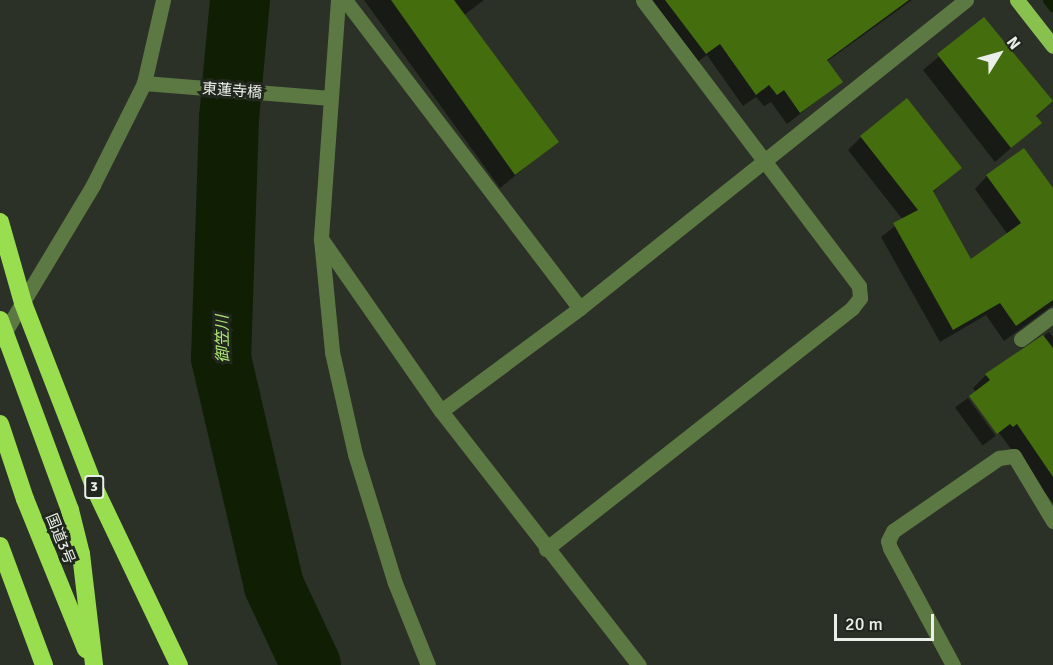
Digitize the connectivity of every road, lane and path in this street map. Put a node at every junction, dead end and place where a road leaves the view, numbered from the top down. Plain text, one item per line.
1 (163, 0) edge
2 (338, 0) edge
3 (345, 0) edge
4 (643, 0) edge
5 (966, 0) edge
6 (1017, 0) edge
7 (1053, 46) edge
8 (144, 84) junction
9 (330, 98) junction
10 (766, 162) junction
11 (0, 222) edge
12 (321, 239) junction
13 (23, 303) junction
14 (580, 308) junction
15 (1053, 315) edge
16 (1, 331) edge
17 (1021, 339) dead end
18 (441, 411) junction
19 (0, 424) edge
20 (1053, 521) edge
21 (0, 546) edge
22 (546, 549) junction
23 (44, 665) edge
24 (93, 665) edge
25 (179, 665) edge
26 (428, 665) edge
27 (639, 665) edge
28 (953, 665) edge

1 - 8 street
2 - 9 street
3 - 14 street
4 - 10 street
5 - 10 street
6 - 7 main road
8 - 9 street, 東蓮寺橋
8 - 13 street
9 - 12 street
10 - 14 street
10 - 22 street
11 - 13 highway, 3
12 - 18 street
12 - 26 street
13 - 16 street
13 - 25 highway, 3
14 - 18 street
15 - 17 street
16 - 24 highway, 3
18 - 22 street
19 - 24 highway, 国道3号 / 3
20 - 28 street
21 - 23 highway
22 - 27 street

